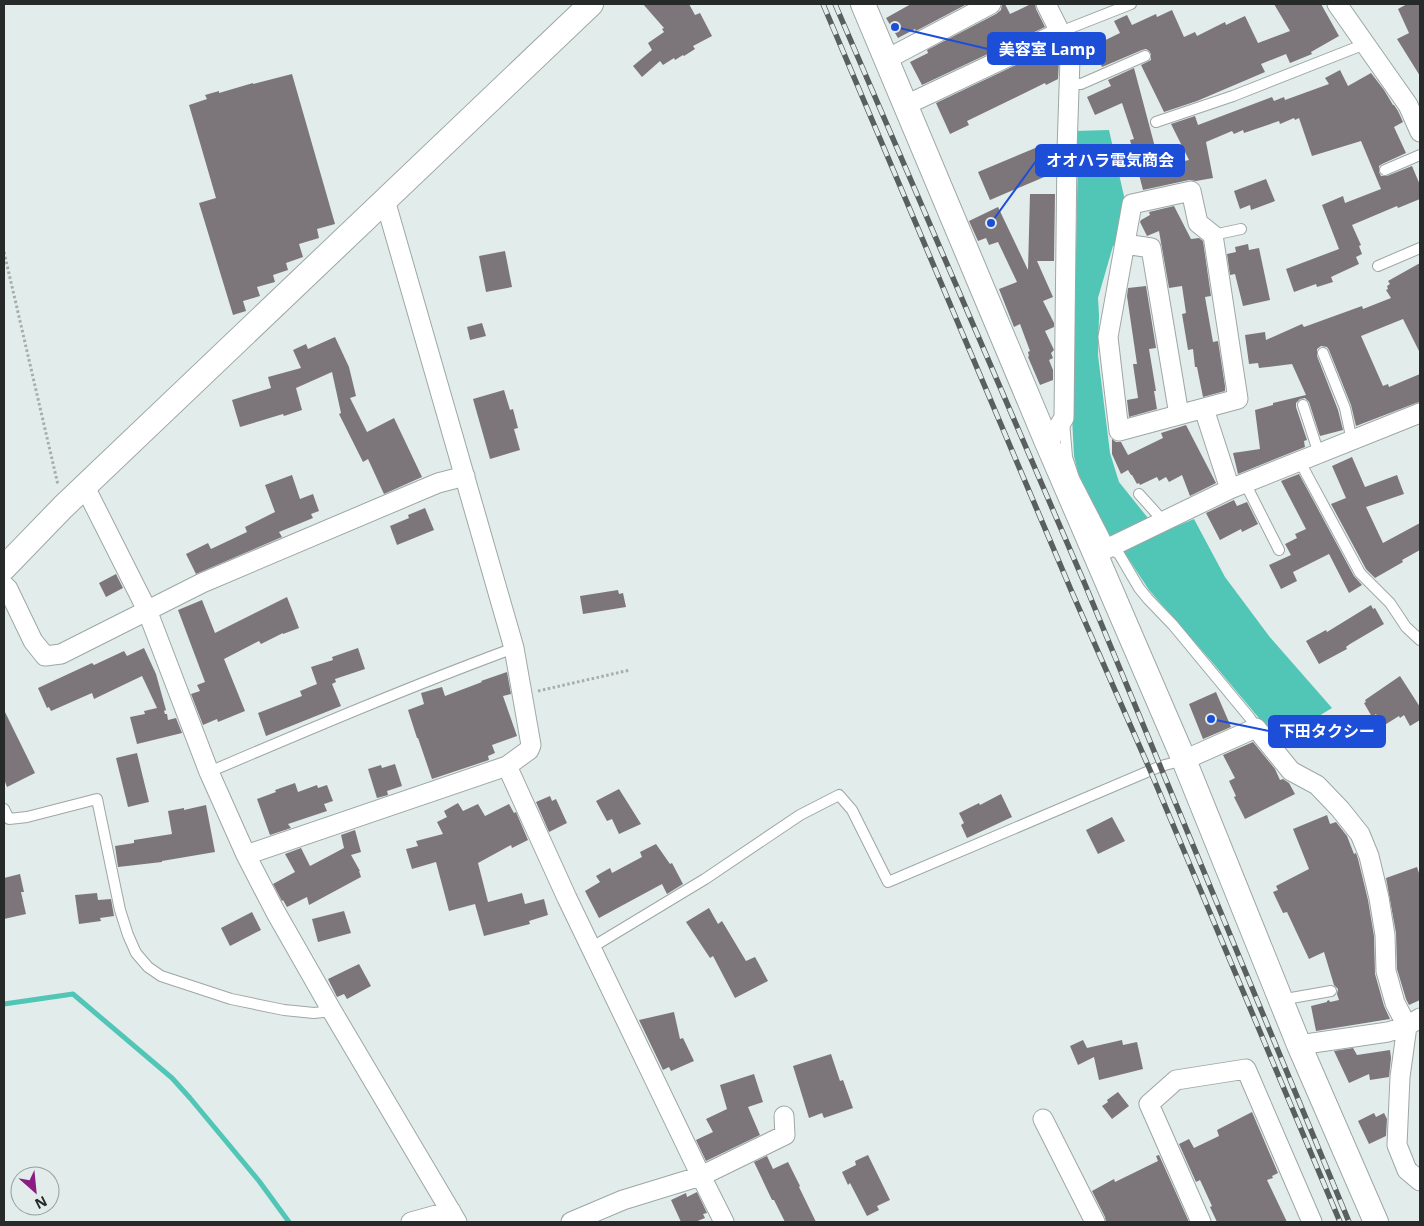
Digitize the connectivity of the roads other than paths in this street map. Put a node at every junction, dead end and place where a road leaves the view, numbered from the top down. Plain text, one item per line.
1 (591, 4) edge
2 (863, 4) edge
3 (991, 4) edge
4 (1046, 4) edge
5 (1131, 4) edge
6 (1338, 4) edge
7 (1060, 32) junction
8 (1365, 44) junction
9 (1145, 56) dead end
10 (887, 60) junction
11 (1069, 84) junction
12 (906, 105) junction
13 (1156, 122) dead end
14 (1420, 132) edge
15 (1420, 155) edge
16 (1385, 170) dead end
17 (385, 200) junction
18 (1241, 229) dead end
19 (1213, 235) junction
20 (1125, 244) junction
21 (1420, 248) edge
22 (1378, 266) dead end
23 (1323, 353) dead end
24 (1303, 405) dead end
25 (1204, 409) junction
26 (1420, 413) edge
27 (1179, 415) junction
28 (1064, 418) junction
29 (1046, 440) junction
30 (1352, 440) junction
31 (1319, 454) junction
32 (1300, 462) junction
33 (465, 476) junction
34 (1237, 486) junction
35 (85, 487) junction
36 (1139, 494) dead end
37 (1162, 522) junction
38 (1279, 550) dead end
39 (1103, 551) junction
40 (4, 568) edge
41 (4, 586) edge
42 (147, 610) junction
43 (1420, 640) edge
44 (514, 648) junction
45 (1256, 728) junction
46 (1184, 760) junction
47 (507, 766) junction
48 (209, 772) junction
49 (4, 809) edge
50 (246, 855) junction
51 (590, 946) junction
52 (1331, 991) dead end
53 (1280, 1000) junction
54 (332, 1011) junction
55 (1414, 1022) edge
56 (1298, 1045) junction
57 (784, 1116) dead end
58 (1043, 1119) dead end
59 (701, 1176) junction
60 (1418, 1177) edge
61 (454, 1217) edge
62 (411, 1222) edge
63 (571, 1222) edge
64 (724, 1222) edge
65 (1095, 1222) edge
66 (1201, 1222) edge
67 (1312, 1222) edge
68 (1374, 1222) edge

1 - 17 street
2 - 10 street
3 - 10 street
4 - 7 street
5 - 7 lane
6 - 8 street
7 - 11 street
7 - 12 street
8 - 13 lane
8 - 14 street
9 - 11 lane
10 - 12 street
11 - 28 street
12 - 29 street
15 - 16 lane
17 - 33 street
17 - 35 street
18 - 19 lane
19 - 20 street
19 - 25 street
20 - 27 street
20 - 27 street
21 - 22 lane
23 - 30 lane
24 - 31 lane
25 - 27 street
25 - 34 street
26 - 30 street
28 - 29 street
28 - 39 lane
29 - 39 street
30 - 31 street
31 - 32 street
32 - 34 street
32 - 43 lane
33 - 42 street
33 - 44 street
34 - 37 street
34 - 38 lane
35 - 40 street
35 - 42 street
36 - 37 lane
37 - 39 street
39 - 45 lane
39 - 46 street
41 - 42 street
42 - 48 street
44 - 47 street
44 - 48 lane
45 - 46 street
45 - 55 street
46 - 51 lane
46 - 53 street
47 - 50 street
47 - 51 street
48 - 50 street
49 - 54 lane
50 - 54 street
51 - 59 street
52 - 53 lane
53 - 56 street
54 - 61 street
55 - 56 street
55 - 60 street
56 - 68 street
57 - 59 street
58 - 65 street
59 - 63 street
59 - 64 street
61 - 62 street
66 - 67 street

